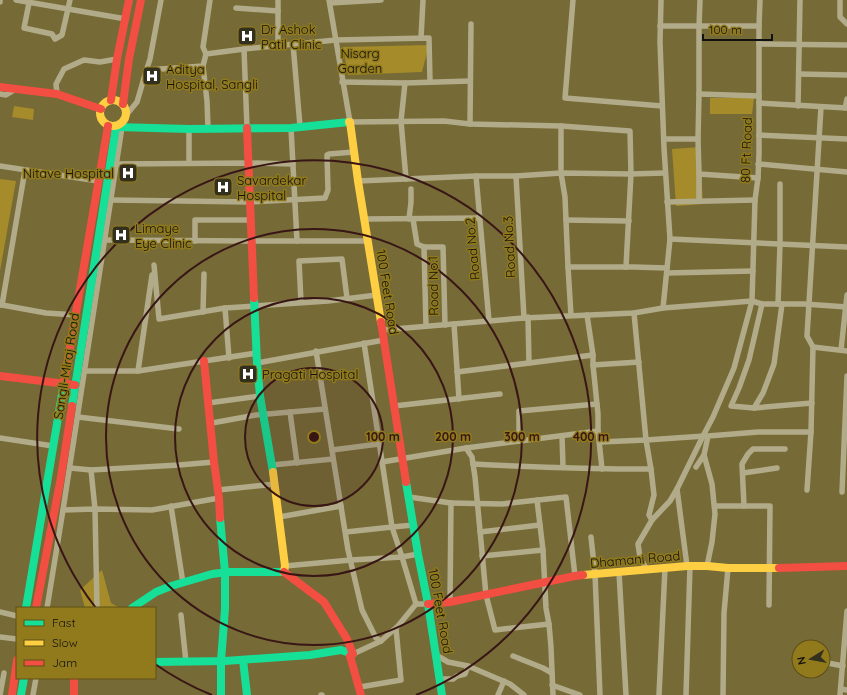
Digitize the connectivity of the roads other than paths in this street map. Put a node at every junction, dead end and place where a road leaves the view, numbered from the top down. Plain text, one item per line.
1 (16, 0) edge
2 (70, 0) edge
3 (129, 0) edge
4 (141, 0) edge
5 (161, 0) edge
6 (210, 0) edge
7 (278, 0) edge
8 (378, 0) edge
9 (381, 0) edge
10 (423, 0) edge
11 (573, 0) edge
12 (661, 0) edge
13 (700, 0) edge
14 (760, 0) edge
15 (800, 0) edge
16 (840, 0) edge
17 (330, 2) edge
18 (29, 3) junction
19 (236, 8) dead end
20 (68, 9) junction
21 (278, 11) junction
22 (126, 19) junction
23 (471, 24) dead end
24 (847, 24) edge
25 (660, 26) junction
26 (759, 26) junction
27 (699, 27) junction
28 (421, 38) junction
29 (336, 40) junction
30 (293, 44) junction
31 (759, 44) junction
32 (800, 44) junction
33 (278, 45) junction
34 (847, 45) edge
35 (244, 49) junction
36 (206, 54) junction
37 (118, 59) junction
38 (203, 66) junction
39 (147, 70) junction
40 (799, 74) junction
41 (847, 75) edge
42 (430, 81) junction
43 (470, 81) junction
44 (342, 82) junction
45 (405, 83) junction
46 (0, 84) edge
47 (0, 87) edge
48 (16, 88) junction
49 (0, 94) edge
50 (57, 94) junction
51 (699, 94) junction
52 (759, 96) junction
53 (847, 99) edge
54 (111, 100) junction
55 (123, 104) junction
56 (759, 104) junction
57 (662, 106) junction
58 (798, 106) junction
59 (821, 107) junction
60 (846, 108) edge
61 (101, 109) junction
62 (127, 114) junction
63 (401, 121) junction
64 (350, 122) junction
65 (470, 124) junction
66 (108, 126) junction
67 (561, 126) junction
68 (120, 127) junction
69 (295, 127) junction
70 (189, 128) junction
71 (208, 128) junction
72 (247, 128) junction
73 (759, 135) junction
74 (820, 138) junction
75 (664, 139) junction
76 (698, 139) junction
77 (847, 139) edge
78 (354, 152) junction
79 (189, 163) junction
80 (249, 163) junction
81 (117, 164) junction
82 (293, 164) junction
83 (758, 164) junction
84 (0, 166) edge
85 (25, 170) junction
86 (818, 170) junction
87 (847, 172) edge
88 (561, 173) junction
89 (665, 173) junction
90 (631, 174) junction
91 (699, 174) junction
92 (476, 176) junction
93 (516, 176) junction
94 (406, 178) junction
95 (758, 178) junction
96 (98, 181) junction
97 (358, 181) junction
98 (780, 184) dead end
99 (411, 189) dead end
100 (295, 199) junction
101 (111, 200) junction
102 (699, 200) junction
103 (755, 200) junction
104 (250, 202) junction
105 (667, 202) junction
106 (480, 218) junction
107 (411, 219) junction
108 (251, 220) junction
109 (365, 220) junction
110 (566, 220) junction
111 (629, 221) junction
112 (670, 239) junction
113 (105, 240) junction
114 (194, 241) junction
115 (252, 241) junction
116 (296, 241) junction
117 (368, 241) junction
118 (754, 242) junction
119 (780, 244) junction
120 (813, 246) junction
121 (424, 247) junction
122 (847, 247) edge
123 (568, 267) junction
124 (626, 267) junction
125 (667, 270) junction
126 (753, 271) junction
127 (204, 274) dead end
128 (377, 294) junction
129 (847, 295) edge
130 (346, 298) junction
131 (752, 301) junction
132 (301, 302) junction
133 (762, 304) junction
134 (780, 304) junction
135 (810, 304) junction
136 (1, 305) edge
137 (255, 305) junction
138 (847, 307) edge
139 (225, 308) junction
140 (663, 308) junction
141 (203, 312) junction
142 (634, 313) junction
143 (76, 314) junction
144 (572, 315) junction
145 (587, 315) junction
146 (526, 317) junction
147 (489, 321) junction
148 (454, 324) junction
149 (445, 325) junction
150 (426, 326) junction
151 (382, 330) junction
152 (384, 340) junction
153 (364, 343) junction
154 (813, 347) junction
155 (844, 350) edge
156 (316, 351) junction
157 (256, 353) junction
158 (593, 355) junction
159 (229, 358) junction
160 (204, 361) junction
161 (639, 362) junction
162 (257, 363) junction
163 (529, 363) junction
164 (593, 365) junction
165 (85, 371) junction
166 (138, 371) junction
167 (457, 372) junction
168 (0, 376) edge
169 (847, 376) edge
170 (64, 383) junction
171 (75, 385) junction
172 (500, 394) dead end
173 (260, 396) junction
174 (459, 399) junction
175 (208, 403) junction
176 (812, 403) junction
177 (597, 404) junction
178 (394, 406) junction
179 (754, 408) junction
180 (325, 409) junction
181 (290, 412) junction
182 (263, 415) junction
183 (78, 417) junction
184 (212, 423) dead end
185 (179, 429) dead end
186 (598, 431) junction
187 (811, 432) junction
188 (562, 436) junction
189 (705, 436) junction
190 (0, 438) edge
191 (646, 440) junction
192 (519, 441) junction
193 (600, 442) junction
194 (379, 444) junction
195 (53, 446) junction
196 (466, 448) junction
197 (785, 449) dead end
198 (332, 450) junction
199 (704, 455) junction
200 (333, 459) junction
201 (403, 459) junction
202 (214, 462) junction
203 (297, 462) junction
204 (382, 462) junction
205 (473, 464) junction
206 (272, 465) junction
207 (564, 467) junction
208 (70, 468) junction
209 (696, 468) dead end
210 (777, 468) dead end
211 (602, 469) junction
212 (651, 469) junction
213 (90, 470) junction
214 (743, 473) junction
215 (275, 484) junction
216 (677, 489) junction
217 (806, 490) dead end
218 (842, 492) dead end
219 (218, 494) junction
220 (409, 497) junction
221 (537, 500) junction
222 (451, 503) junction
223 (477, 504) junction
224 (171, 506) junction
225 (341, 506) junction
226 (715, 506) junction
227 (744, 506) junction
228 (95, 509) junction
229 (63, 510) junction
230 (279, 517) junction
231 (652, 520) junction
232 (414, 525) junction
233 (540, 525) junction
234 (392, 526) junction
235 (346, 532) junction
236 (480, 532) junction
237 (591, 537) dead end
238 (543, 550) junction
239 (418, 554) junction
240 (482, 556) junction
241 (402, 557) junction
242 (351, 560) junction
243 (689, 566) junction
244 (707, 566) junction
245 (847, 566) edge
246 (665, 568) junction
247 (728, 568) junction
248 (770, 568) junction
249 (284, 569) junction
250 (647, 570) junction
251 (224, 572) junction
252 (619, 572) junction
253 (595, 574) junction
254 (575, 576) junction
255 (545, 582) junction
256 (183, 583) junction
257 (486, 595) junction
258 (450, 602) junction
259 (416, 604) junction
260 (428, 604) junction
261 (769, 605) dead end
262 (26, 607) edge
263 (36, 607) edge
264 (47, 607) edge
265 (97, 607) edge
266 (133, 607) edge
267 (847, 610) edge
268 (0, 612) edge
269 (181, 615) dead end
270 (16, 616) edge
271 (549, 624) junction
272 (396, 629) junction
273 (0, 637) edge
274 (16, 639) edge
275 (846, 640) edge
276 (381, 641) junction
277 (353, 654) junction
278 (436, 655) junction
279 (513, 656) dead end
280 (243, 660) junction
281 (221, 661) junction
282 (156, 662) edge
283 (186, 662) junction
284 (831, 664) edge
285 (468, 666) junction
286 (843, 666) junction
287 (16, 667) edge
288 (2, 673) edge
289 (552, 673) junction
290 (15, 674) junction
291 (24, 679) edge
292 (36, 679) edge
293 (74, 679) edge
294 (440, 679) junction
295 (504, 681) junction
296 (552, 685) junction
297 (847, 690) edge
298 (360, 691) edge
299 (840, 692) edge
300 (553, 694) edge
301 (0, 695) edge
302 (12, 695) edge
303 (21, 695) edge
304 (34, 695) edge
305 (74, 695) edge
306 (221, 695) edge
307 (247, 695) edge
308 (442, 695) edge
309 (498, 695) edge
310 (524, 695) edge
311 (580, 695) edge
312 (600, 695) edge
313 (626, 695) edge
314 (659, 695) edge
315 (686, 695) edge
316 (723, 695) edge

1 - 18 street
2 - 20 street
3 - 22 main road
4 - 55 main road
5 - 39 street
6 - 36 street
7 - 21 street
8 - 9 street
8 - 17 street
10 - 28 street
11 - 57 street
12 - 25 street
13 - 27 street
14 - 26 street, 80 Ft Road
15 - 32 street
16 - 24 street
17 - 29 street
18 - 20 street
18 - 20 street
19 - 21 street
20 - 22 street
21 - 33 street
22 - 37 main road
23 - 43 street
25 - 27 street
25 - 57 street
26 - 27 street
26 - 31 street, 80 Ft Road
27 - 51 street
28 - 29 street
28 - 42 street
29 - 30 street
29 - 44 street
30 - 33 street
30 - 69 street
31 - 32 street
31 - 52 street, 80 Ft Road
32 - 34 street
32 - 40 street
33 - 35 street
35 - 36 street
35 - 72 street
36 - 38 street
37 - 50 street
37 - 54 main road
38 - 39 street
38 - 71 street
39 - 62 street
40 - 41 street
40 - 58 street
42 - 43 street
42 - 45 street
43 - 65 street
44 - 45 street
44 - 64 street
45 - 63 street
46 - 48 street
47 - 48 main road
48 - 49 street
48 - 50 main road
50 - 61 main road
51 - 52 street
51 - 76 street
52 - 56 street, 80 Ft Road
53 - 60 street
54 - 55 main road
54 - 61 main road
55 - 62 main road
56 - 58 street
56 - 73 street, 80 Ft Road
57 - 75 street
58 - 59 street
59 - 60 street
59 - 74 street
61 - 66 main road
62 - 68 main road
63 - 64 street
63 - 65 street
63 - 94 street
64 - 69 main road
64 - 78 main road, 100 Feet Road
65 - 67 street
66 - 68 main road
66 - 96 main road, Sangli-Miraj Road
67 - 88 street
67 - 90 street
68 - 70 main road
68 - 81 street
68 - 171 main road, Sangli-Miraj Road
69 - 72 main road
69 - 82 street
70 - 71 main road
70 - 79 street
71 - 72 main road
72 - 80 main road
73 - 74 street
73 - 83 street, 80 Ft Road
74 - 77 street
74 - 86 street
75 - 76 street
75 - 89 street
76 - 91 street
78 - 97 main road, 100 Feet Road
78 - 100 street
79 - 80 street
79 - 81 street
80 - 82 street
80 - 104 main road
81 - 101 street
82 - 100 street
83 - 86 street
83 - 95 street, 80 Ft Road
84 - 85 street
85 - 96 street
85 - 136 street
86 - 87 street
86 - 120 street
88 - 90 street
88 - 93 street
88 - 110 street
89 - 90 street
89 - 105 street
90 - 111 street
91 - 95 street
91 - 102 street
92 - 93 street
92 - 94 street
92 - 106 street, Road No.2
93 - 146 street, Road No.3
94 - 97 street
95 - 103 street, 80 Ft Road
96 - 143 main road, Sangli-Miraj Road
97 - 109 main road, 100 Feet Road
98 - 119 street
99 - 107 street
100 - 104 street
100 - 116 street
101 - 104 street
101 - 113 street
102 - 103 street
102 - 105 street
103 - 118 street, 80 Ft Road
104 - 108 main road
105 - 112 street
106 - 107 street
106 - 147 street, Road No.2
107 - 109 street
107 - 121 street
108 - 114 street
108 - 115 main road
109 - 117 main road, 100 Feet Road
110 - 111 street
110 - 123 street
111 - 124 street
112 - 118 street
112 - 125 street
113 - 114 street
113 - 165 street
114 - 115 street
115 - 116 street
115 - 137 main road
116 - 117 street
117 - 128 main road, 100 Feet Road
118 - 119 street
118 - 126 street, 80 Ft Road
119 - 120 street
119 - 134 street
120 - 122 street
120 - 135 street
121 - 149 street, Road No.1
121 - 150 street
123 - 124 street
123 - 144 street
124 - 125 street
125 - 126 street
125 - 140 street
126 - 131 street, 80 Ft Road
127 - 141 street
128 - 130 street
128 - 151 main road, 100 Feet Road
129 - 138 street
130 - 132 street
130 - 132 street
131 - 133 street
131 - 140 street
131 - 189 street, 80 Ft Road
132 - 137 street
133 - 134 street
133 - 179 street
134 - 135 street
134 - 179 street
135 - 138 street
135 - 154 street
136 - 143 street
137 - 139 street
137 - 157 main road
138 - 155 street
139 - 141 street
139 - 159 street
140 - 142 street
141 - 166 street
142 - 145 street
142 - 161 street
143 - 170 main road, Sangli-Miraj Road
144 - 145 street
144 - 146 street
145 - 158 street
146 - 147 street
146 - 163 street, Road No.3
147 - 148 street
148 - 149 street
148 - 167 street
149 - 150 street
150 - 151 street
151 - 152 main road, 100 Feet Road
152 - 153 street
152 - 178 main road, 100 Feet Road
153 - 156 street
153 - 194 street
154 - 155 street
154 - 176 street
156 - 162 street
156 - 180 street
157 - 159 street
157 - 162 main road
158 - 163 street
158 - 164 street
159 - 160 street
160 - 166 street
160 - 175 main road
161 - 164 street
161 - 191 street
162 - 173 main road
163 - 167 street
164 - 177 street
165 - 166 street
165 - 183 street
167 - 174 street
168 - 170 main road
169 - 218 street
170 - 171 main road
170 - 195 main road, Sangli-Miraj Road
171 - 263 main road, Sangli-Miraj Road
172 - 174 street
173 - 175 street
173 - 182 main road
174 - 178 street
175 - 202 main road
176 - 179 street
176 - 187 street
177 - 186 street
177 - 192 street
178 - 201 main road, 100 Feet Road
180 - 181 street
180 - 198 street
181 - 182 street
181 - 203 street
182 - 184 street
182 - 206 main road
183 - 185 street
183 - 208 street
186 - 188 street
186 - 193 street
187 - 189 street
187 - 217 street
188 - 192 street
188 - 207 street
189 - 191 street
189 - 199 street
189 - 216 street
190 - 195 street
191 - 193 street
191 - 212 street
192 - 196 street
193 - 211 street
194 - 198 street
194 - 204 street
195 - 262 main road, Sangli-Miraj Road
196 - 201 street
196 - 205 street
197 - 214 street
198 - 200 street
199 - 209 street
199 - 226 street
200 - 203 street
200 - 225 street
201 - 204 street
201 - 220 main road, 100 Feet Road
202 - 213 street
202 - 219 main road
203 - 206 street
204 - 234 street
205 - 207 street
205 - 223 street
206 - 215 main road
207 - 211 street
208 - 213 street
208 - 229 street
210 - 214 street
211 - 212 street
212 - 231 street
213 - 228 street
214 - 227 street
215 - 219 street
215 - 230 main road
216 - 231 street
216 - 243 street
219 - 224 street
219 - 251 main road
220 - 222 street
220 - 232 main road, 100 Feet Road
221 - 223 street
221 - 233 street
221 - 254 street
222 - 223 street
222 - 258 street
223 - 236 street
224 - 228 street
224 - 256 street
225 - 230 street
225 - 235 street
226 - 227 street
226 - 244 street
227 - 248 street
228 - 229 street
228 - 265 street
229 - 264 street
230 - 249 main road
231 - 250 street
232 - 234 street
232 - 239 main road, 100 Feet Road
233 - 236 street
233 - 238 street
234 - 235 street
234 - 241 street
235 - 242 street
236 - 240 street
237 - 253 street
238 - 240 street
238 - 255 street
239 - 241 street
239 - 260 main road, 100 Feet Road
240 - 257 street
241 - 242 street
241 - 259 street
242 - 249 street
242 - 276 street
243 - 244 main road, Dhamani Road
243 - 246 main road, Dhamani Road
243 - 315 street
244 - 247 main road, Dhamani Road
245 - 248 main road, Dhamani Road
246 - 250 main road, Dhamani Road
246 - 314 street
247 - 248 main road, Dhamani Road
247 - 316 street
248 - 261 street
249 - 251 main road
249 - 277 main road
250 - 252 main road, Dhamani Road
251 - 256 main road
251 - 281 main road
252 - 253 main road, Dhamani Road
252 - 313 street
253 - 254 main road, Dhamani Road
253 - 312 street
254 - 255 main road, Dhamani Road
255 - 257 main road, Dhamani Road
255 - 271 street
256 - 266 main road
257 - 258 main road, Dhamani Road
257 - 271 street
258 - 260 main road, Dhamani Road
259 - 260 street
259 - 272 street
260 - 278 main road, 100 Feet Road
267 - 275 street
268 - 270 street
269 - 283 street
271 - 289 street
272 - 276 street
272 - 298 street
273 - 274 street
275 - 286 street
276 - 277 street
277 - 280 main road
277 - 298 main road
278 - 285 street
278 - 294 main road, 100 Feet Road
279 - 289 street
280 - 281 main road
280 - 307 main road
281 - 283 main road
281 - 306 main road
282 - 283 main road
284 - 286 street
285 - 294 street
285 - 295 street
286 - 299 street
287 - 290 main road
288 - 290 street
288 - 301 street
289 - 296 street
290 - 302 main road
291 - 303 main road
292 - 304 street
293 - 305 main road
294 - 308 main road, 100 Feet Road
295 - 309 street
295 - 310 street
296 - 300 street
296 - 311 street
297 - 299 street

